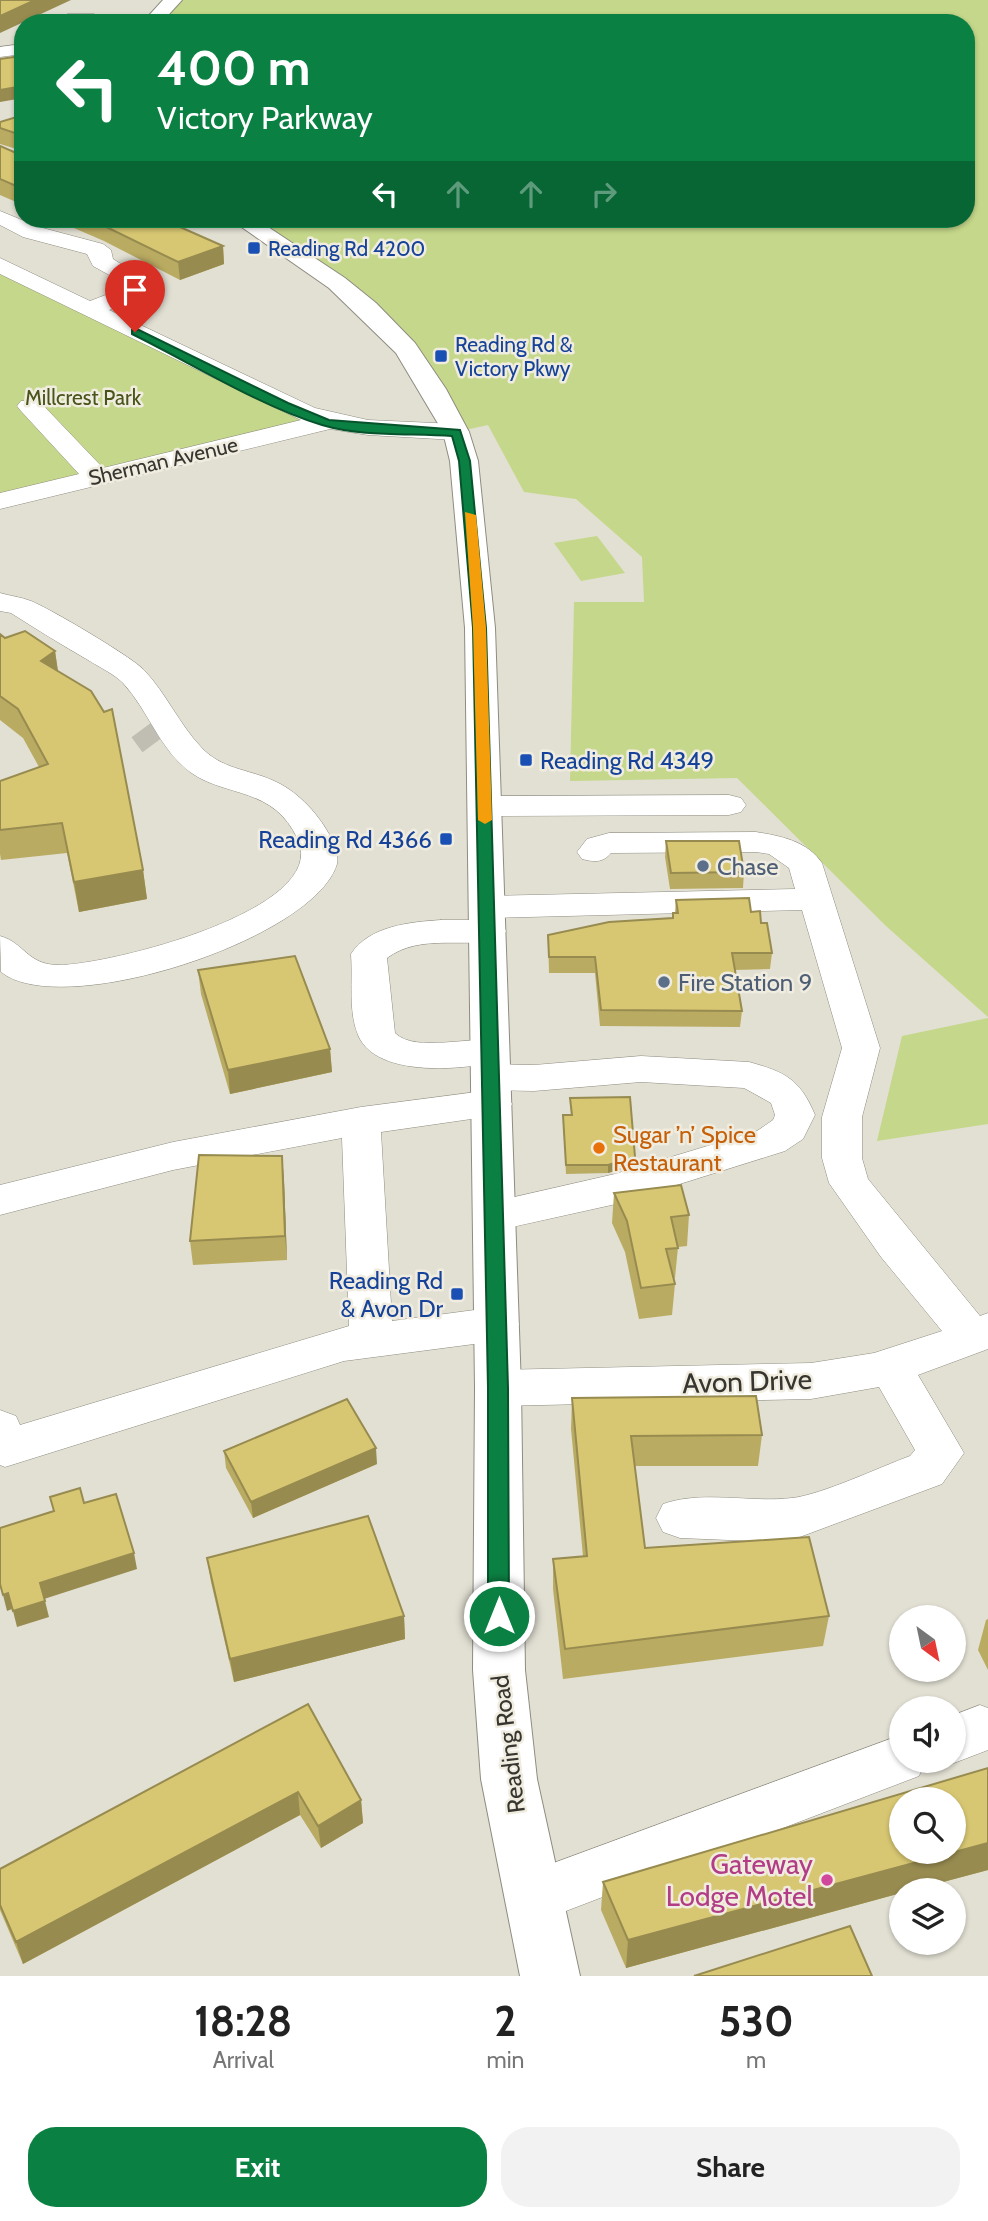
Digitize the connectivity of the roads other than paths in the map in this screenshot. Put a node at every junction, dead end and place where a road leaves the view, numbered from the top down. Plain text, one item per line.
1 (173, 0) edge
2 (160, 14) edge
3 (23, 228) edge
4 (255, 228) edge
5 (0, 265) edge
6 (89, 309) junction
7 (30, 405) dead end
8 (326, 422) junction
9 (456, 432) junction
10 (97, 477) junction
11 (0, 501) edge
12 (0, 602) edge
13 (149, 695) junction
14 (212, 772) junction
15 (729, 805) dead end
16 (485, 806) junction
17 (594, 852) dead end
18 (817, 899) junction
19 (488, 919) junction
20 (0, 948) edge
21 (491, 1078) junction
22 (846, 1104) junction
23 (794, 1106) junction
24 (361, 1121) junction
25 (0, 1200) edge
26 (494, 1216) junction
27 (497, 1324) junction
28 (980, 1333) edge
29 (371, 1340) junction
30 (889, 1366) junction
31 (498, 1388) junction
32 (2, 1442) edge
33 (680, 1518) dead end
34 (889, 1763) edge
35 (532, 1897) junction
36 (550, 1976) edge

1 - 2 main road
3 - 6 street
4 - 9 main road, Reading Road
5 - 6 street
6 - 8 street
7 - 10 street
8 - 9 street
8 - 10 street, Sherman Avenue
9 - 16 main road, Reading Road
10 - 11 street, Sherman Avenue
12 - 13 street
13 - 14 street
13 - 14 street
14 - 20 street
15 - 16 street
16 - 19 main road, Reading Road
17 - 18 street
18 - 19 street
18 - 22 street
19 - 21 main road, Reading Road
19 - 21 street
21 - 23 street
21 - 24 street
21 - 26 main road, Reading Road
22 - 23 street
22 - 28 street
23 - 26 street
24 - 25 street
24 - 29 street
26 - 27 main road, Reading Road
27 - 29 street
27 - 31 main road, Reading Road
28 - 30 street, Avon Drive
29 - 32 street
30 - 31 street, Avon Drive
30 - 33 street
31 - 35 main road, Reading Road
34 - 35 street
35 - 36 main road, Reading Road

